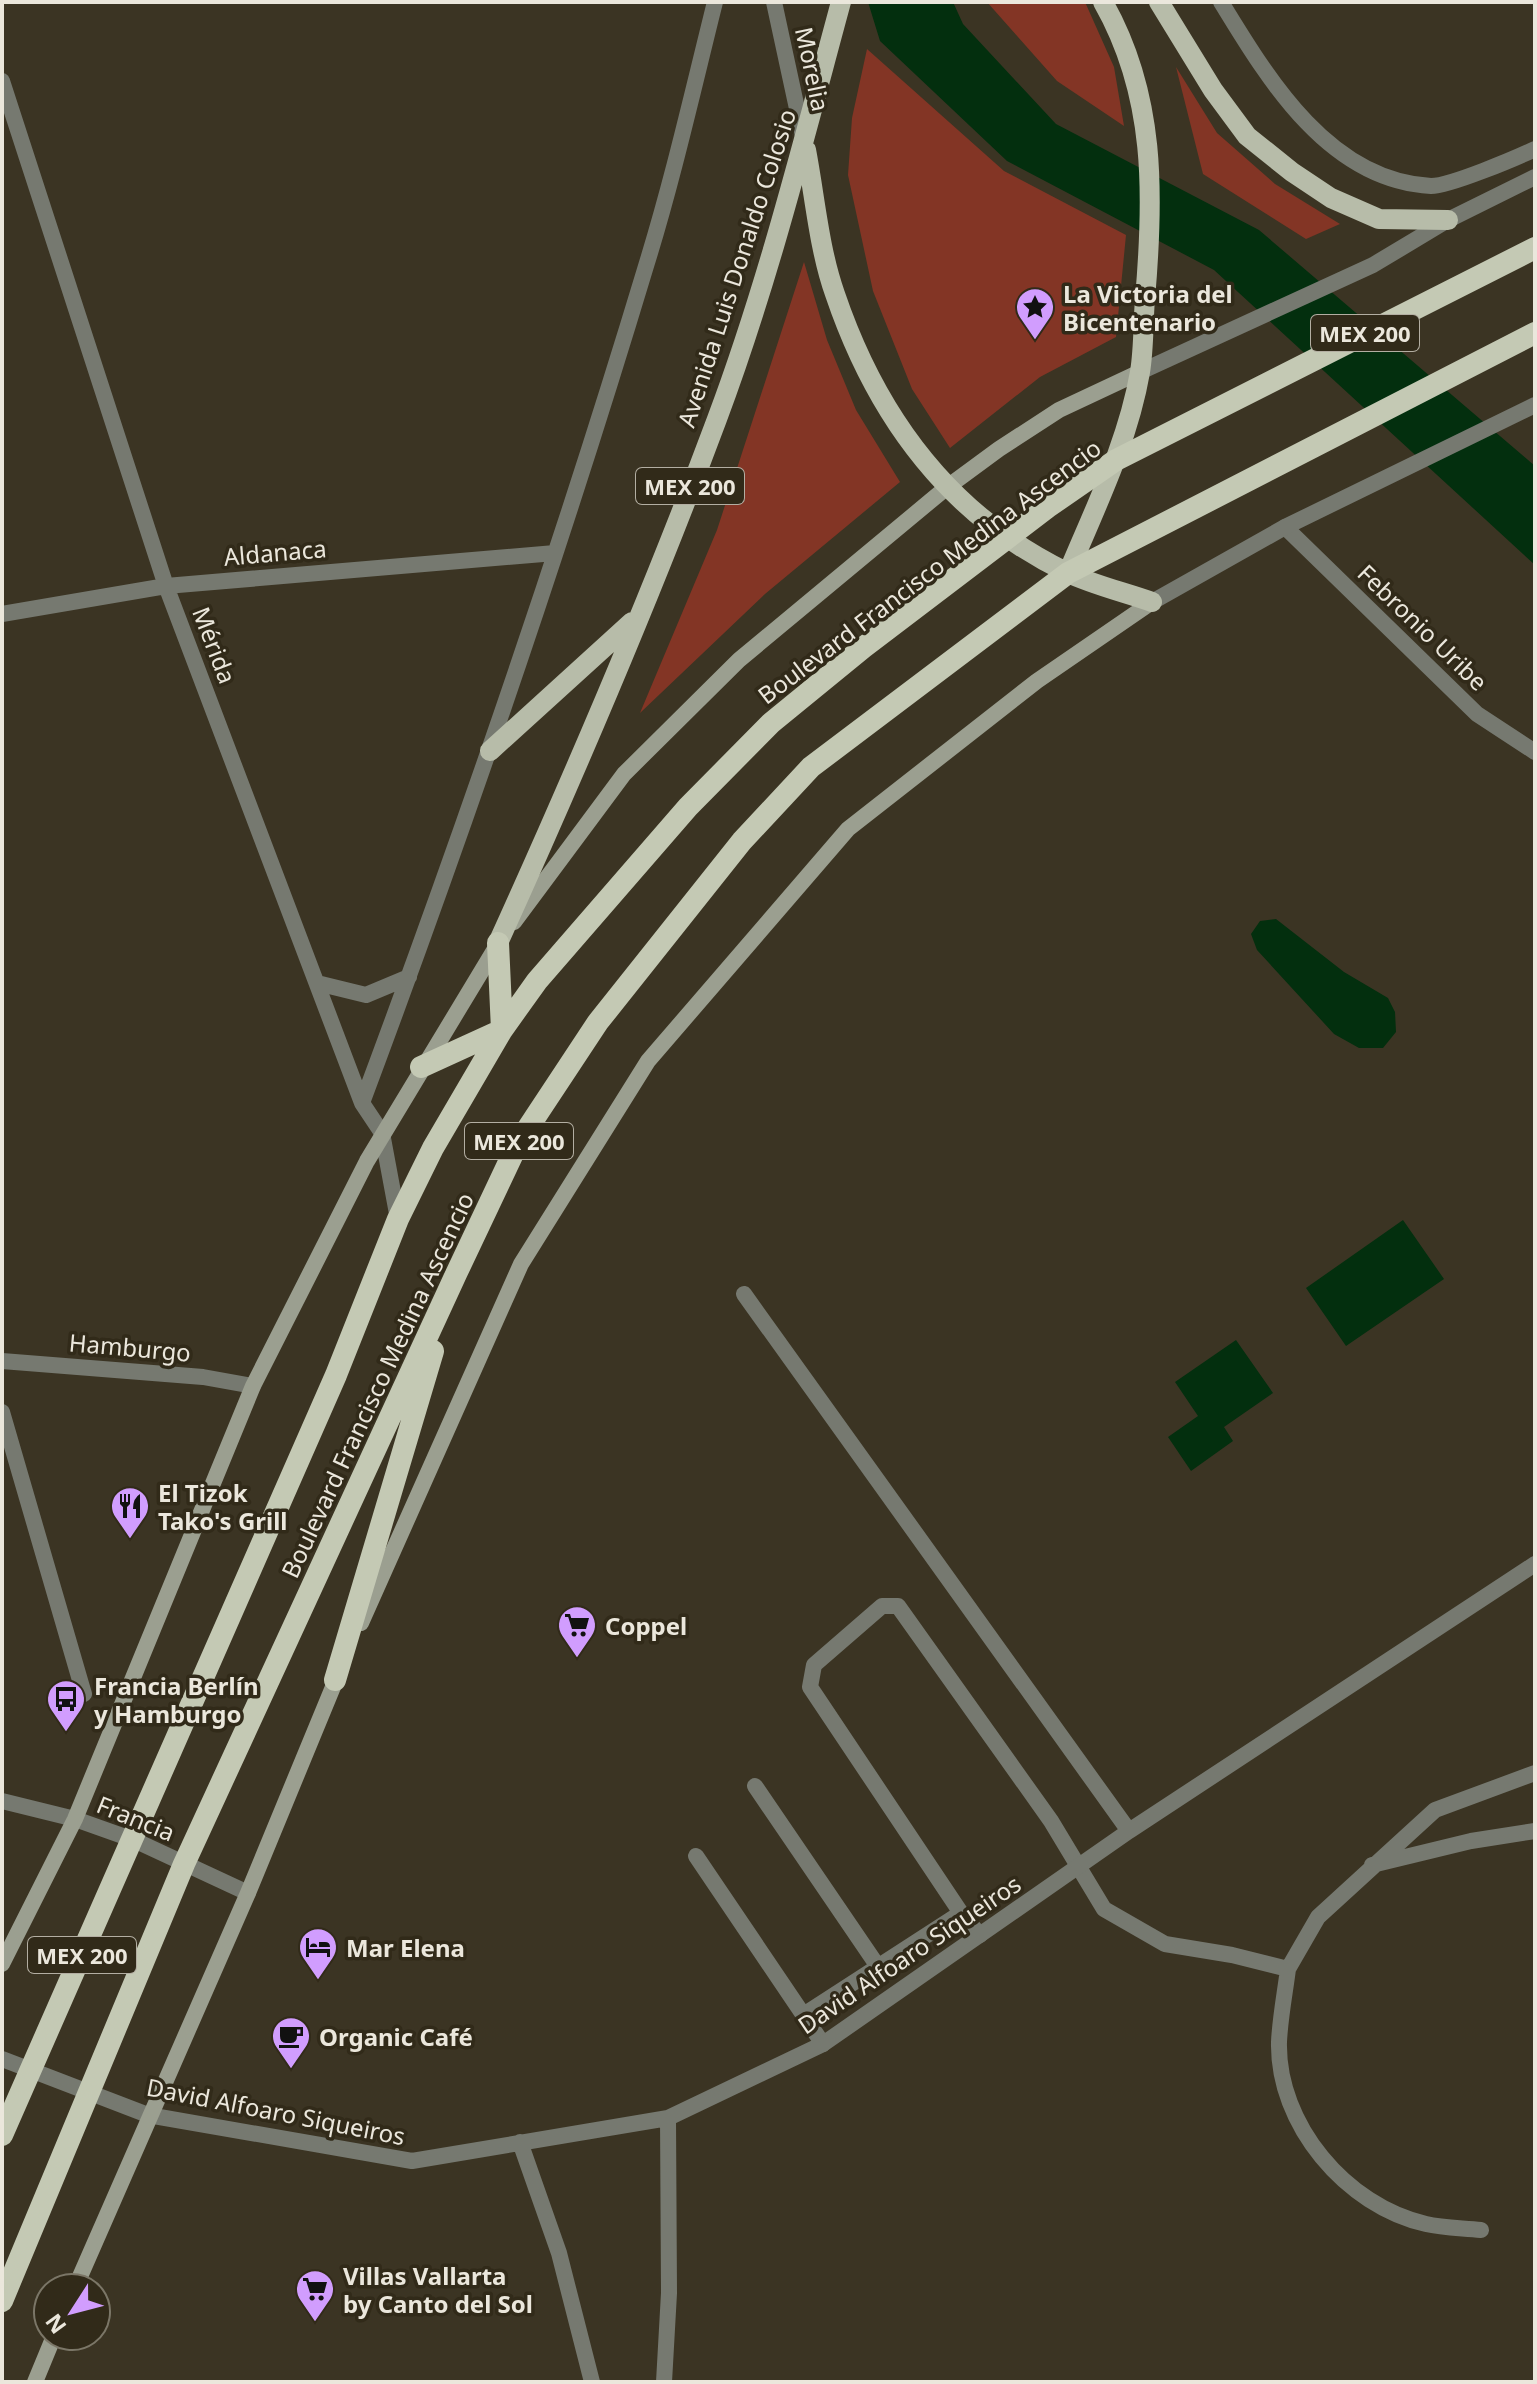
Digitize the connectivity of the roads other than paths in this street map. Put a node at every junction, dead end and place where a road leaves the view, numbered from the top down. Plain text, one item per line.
1 (715, 2) edge
2 (774, 2) edge
3 (1103, 2) edge
4 (1159, 2) edge
5 (1221, 2) edge
6 (839, 8) edge
7 (2, 81) edge
8 (9, 121) edge
9 (805, 147) junction
10 (1535, 149) edge
11 (1535, 177) edge
12 (1448, 220) junction
13 (1535, 248) edge
14 (1535, 333) edge
15 (1140, 372) junction
16 (1534, 406) edge
17 (1116, 460) junction
18 (946, 488) junction
19 (1285, 527) junction
20 (1006, 539) junction
21 (555, 553) junction
22 (1068, 573) junction
23 (166, 586) junction
24 (1152, 602) junction
25 (2, 614) edge
26 (638, 616) junction
27 (490, 751) junction
28 (1535, 752) edge
29 (498, 943) junction
30 (409, 977) junction
31 (317, 983) junction
32 (502, 1030) junction
33 (421, 1067) junction
34 (362, 1103) junction
35 (382, 1133) junction
36 (398, 1219) junction
37 (457, 1272) junction
38 (744, 1294) dead end
39 (2, 1361) edge
40 (253, 1386) junction
41 (2, 1412) edge
42 (1535, 1564) edge
43 (335, 1680) junction
44 (84, 1694) dead end
45 (1535, 1773) edge
46 (755, 1786) dead end
47 (2, 1801) edge
48 (75, 1819) junction
49 (1129, 1831) junction
50 (1535, 1831) edge
51 (134, 1840) junction
52 (696, 1856) dead end
53 (184, 1864) junction
54 (1081, 1866) junction
55 (1370, 1866) junction
56 (248, 1893) junction
57 (961, 1913) junction
58 (980, 1935) junction
59 (2, 1964) edge
60 (879, 1968) junction
61 (1288, 1969) junction
62 (805, 2014) junction
63 (823, 2044) junction
64 (2, 2059) edge
65 (30, 2071) junction
66 (91, 2093) junction
67 (148, 2115) junction
68 (668, 2118) junction
69 (2, 2135) edge
70 (520, 2142) junction
71 (1481, 2230) dead end
72 (82, 2272) edge
73 (2, 2301) edge
74 (47, 2352) edge
75 (35, 2382) edge
76 (592, 2382) edge
77 (664, 2382) edge

1 - 21 street
2 - 9 street, Morelia
3 - 15 main road, MEX 200
4 - 12 main road
5 - 10 street
6 - 9 main road, Avenida Luis Donaldo Colosio / MEX 200
7 - 8 street, Mérida
8 - 23 street, Mérida
9 - 18 main road
9 - 26 main road, Avenida Luis Donaldo Colosio / MEX 200
11 - 12 street
12 - 15 street
13 - 17 highway, Boulevard Francisco Medina Ascencio / MEX 200
14 - 22 highway, Boulevard Francisco Medina Ascencio / MEX 200
15 - 17 main road, MEX 200
15 - 18 main road
16 - 19 street
17 - 20 highway, Boulevard Francisco Medina Ascencio / MEX 200
17 - 22 main road, MEX 200
18 - 20 main road
18 - 29 main road
19 - 24 street
19 - 28 street, Febronio Uribe
20 - 22 main road
20 - 32 highway, Boulevard Francisco Medina Ascencio / MEX 200
21 - 23 street, Aldanaca
21 - 27 street
22 - 24 main road
22 - 37 highway, Boulevard Francisco Medina Ascencio / MEX 200
23 - 25 street, Aldanaca
23 - 31 street, Mérida
24 - 43 main road
26 - 27 main road
26 - 29 main road, Avenida Luis Donaldo Colosio / MEX 200
27 - 30 street
29 - 32 highway
29 - 33 main road
30 - 31 street
30 - 34 street
31 - 34 street, Mérida
32 - 33 highway
32 - 36 highway, Boulevard Francisco Medina Ascencio / MEX 200
33 - 35 main road
34 - 35 street, Mérida
35 - 36 street, Mérida
35 - 40 main road
36 - 51 highway, Boulevard Francisco Medina Ascencio / MEX 200
37 - 43 highway
37 - 53 highway, Boulevard Francisco Medina Ascencio / MEX 200
38 - 49 street
39 - 40 street, Hamburgo
40 - 48 main road
41 - 44 street
42 - 49 street, David Alfoaro Siqueiros
43 - 56 main road
45 - 55 street
46 - 60 street
47 - 48 street, Francia
48 - 51 street, Francia
48 - 59 main road
49 - 54 street, David Alfoaro Siqueiros
50 - 55 street
51 - 53 street, Francia
51 - 65 highway, Boulevard Francisco Medina Ascencio / MEX 200
52 - 62 street
53 - 56 street, Francia
53 - 66 highway, Boulevard Francisco Medina Ascencio / MEX 200
54 - 57 street
54 - 58 street, David Alfoaro Siqueiros
54 - 61 street
55 - 61 street
56 - 67 main road
57 - 58 street
57 - 60 street
58 - 63 street, David Alfoaro Siqueiros
60 - 62 street
61 - 71 street
62 - 63 street
63 - 68 street, David Alfoaro Siqueiros
64 - 65 street, David Alfoaro Siqueiros
65 - 66 street, David Alfoaro Siqueiros
65 - 69 highway, Boulevard Francisco Medina Ascencio / MEX 200
66 - 67 street, David Alfoaro Siqueiros
66 - 73 highway, Boulevard Francisco Medina Ascencio / MEX 200
67 - 70 street, David Alfoaro Siqueiros
67 - 72 main road
68 - 70 street, David Alfoaro Siqueiros
68 - 77 street
70 - 76 street
74 - 75 main road

